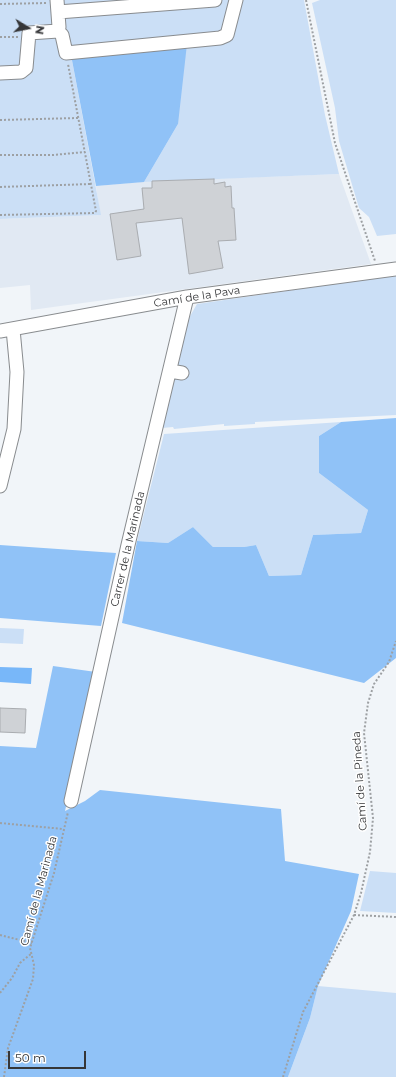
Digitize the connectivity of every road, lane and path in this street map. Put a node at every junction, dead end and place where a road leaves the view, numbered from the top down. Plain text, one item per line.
1 (215, 0) edge
2 (236, 0) edge
3 (306, 0) edge
4 (0, 4) edge
5 (57, 5) edge
6 (58, 31) junction
7 (29, 36) junction
8 (0, 37) edge
9 (66, 53) junction
10 (0, 73) edge
11 (78, 118) junction
12 (0, 120) edge
13 (85, 152) junction
14 (0, 155) edge
15 (91, 184) junction
16 (0, 187) edge
17 (0, 216) edge
18 (396, 269) edge
19 (379, 271) junction
20 (187, 297) junction
21 (13, 329) junction
22 (0, 331) edge
23 (0, 486) edge
24 (396, 641) edge
25 (72, 801) joint
26 (0, 823) edge
27 (63, 829) junction
28 (354, 915) junction
29 (396, 918) edge
30 (0, 935) edge
31 (32, 943) junction
32 (32, 953) junction
33 (0, 993) edge
34 (4, 1077) edge
35 (283, 1077) edge

1 - 5 street
2 - 9 street
3 - 19 path
4 - 5 path
5 - 6 street
6 - 7 street
6 - 9 street
7 - 8 path
7 - 10 street
9 - 11 path
11 - 12 path
11 - 13 path
13 - 14 path
13 - 15 path
15 - 16 path
15 - 17 path
18 - 19 street, Camí de la Pava
19 - 20 street, Camí de la Pava
20 - 21 street, Camí de la Pava
20 - 25 street, Carrer de la Marinada
21 - 22 street, Camí de la Pava
21 - 23 street
24 - 28 path, Camí de la Pineda
25 - 27 path, Camí de la Marinada
26 - 27 path
27 - 31 path, Camí de la Marinada
28 - 29 path
28 - 35 path, Camí de la Pineda
30 - 31 path
31 - 32 path, Camí de la Marinada
32 - 33 path
32 - 34 path, Camí de la Marinada

